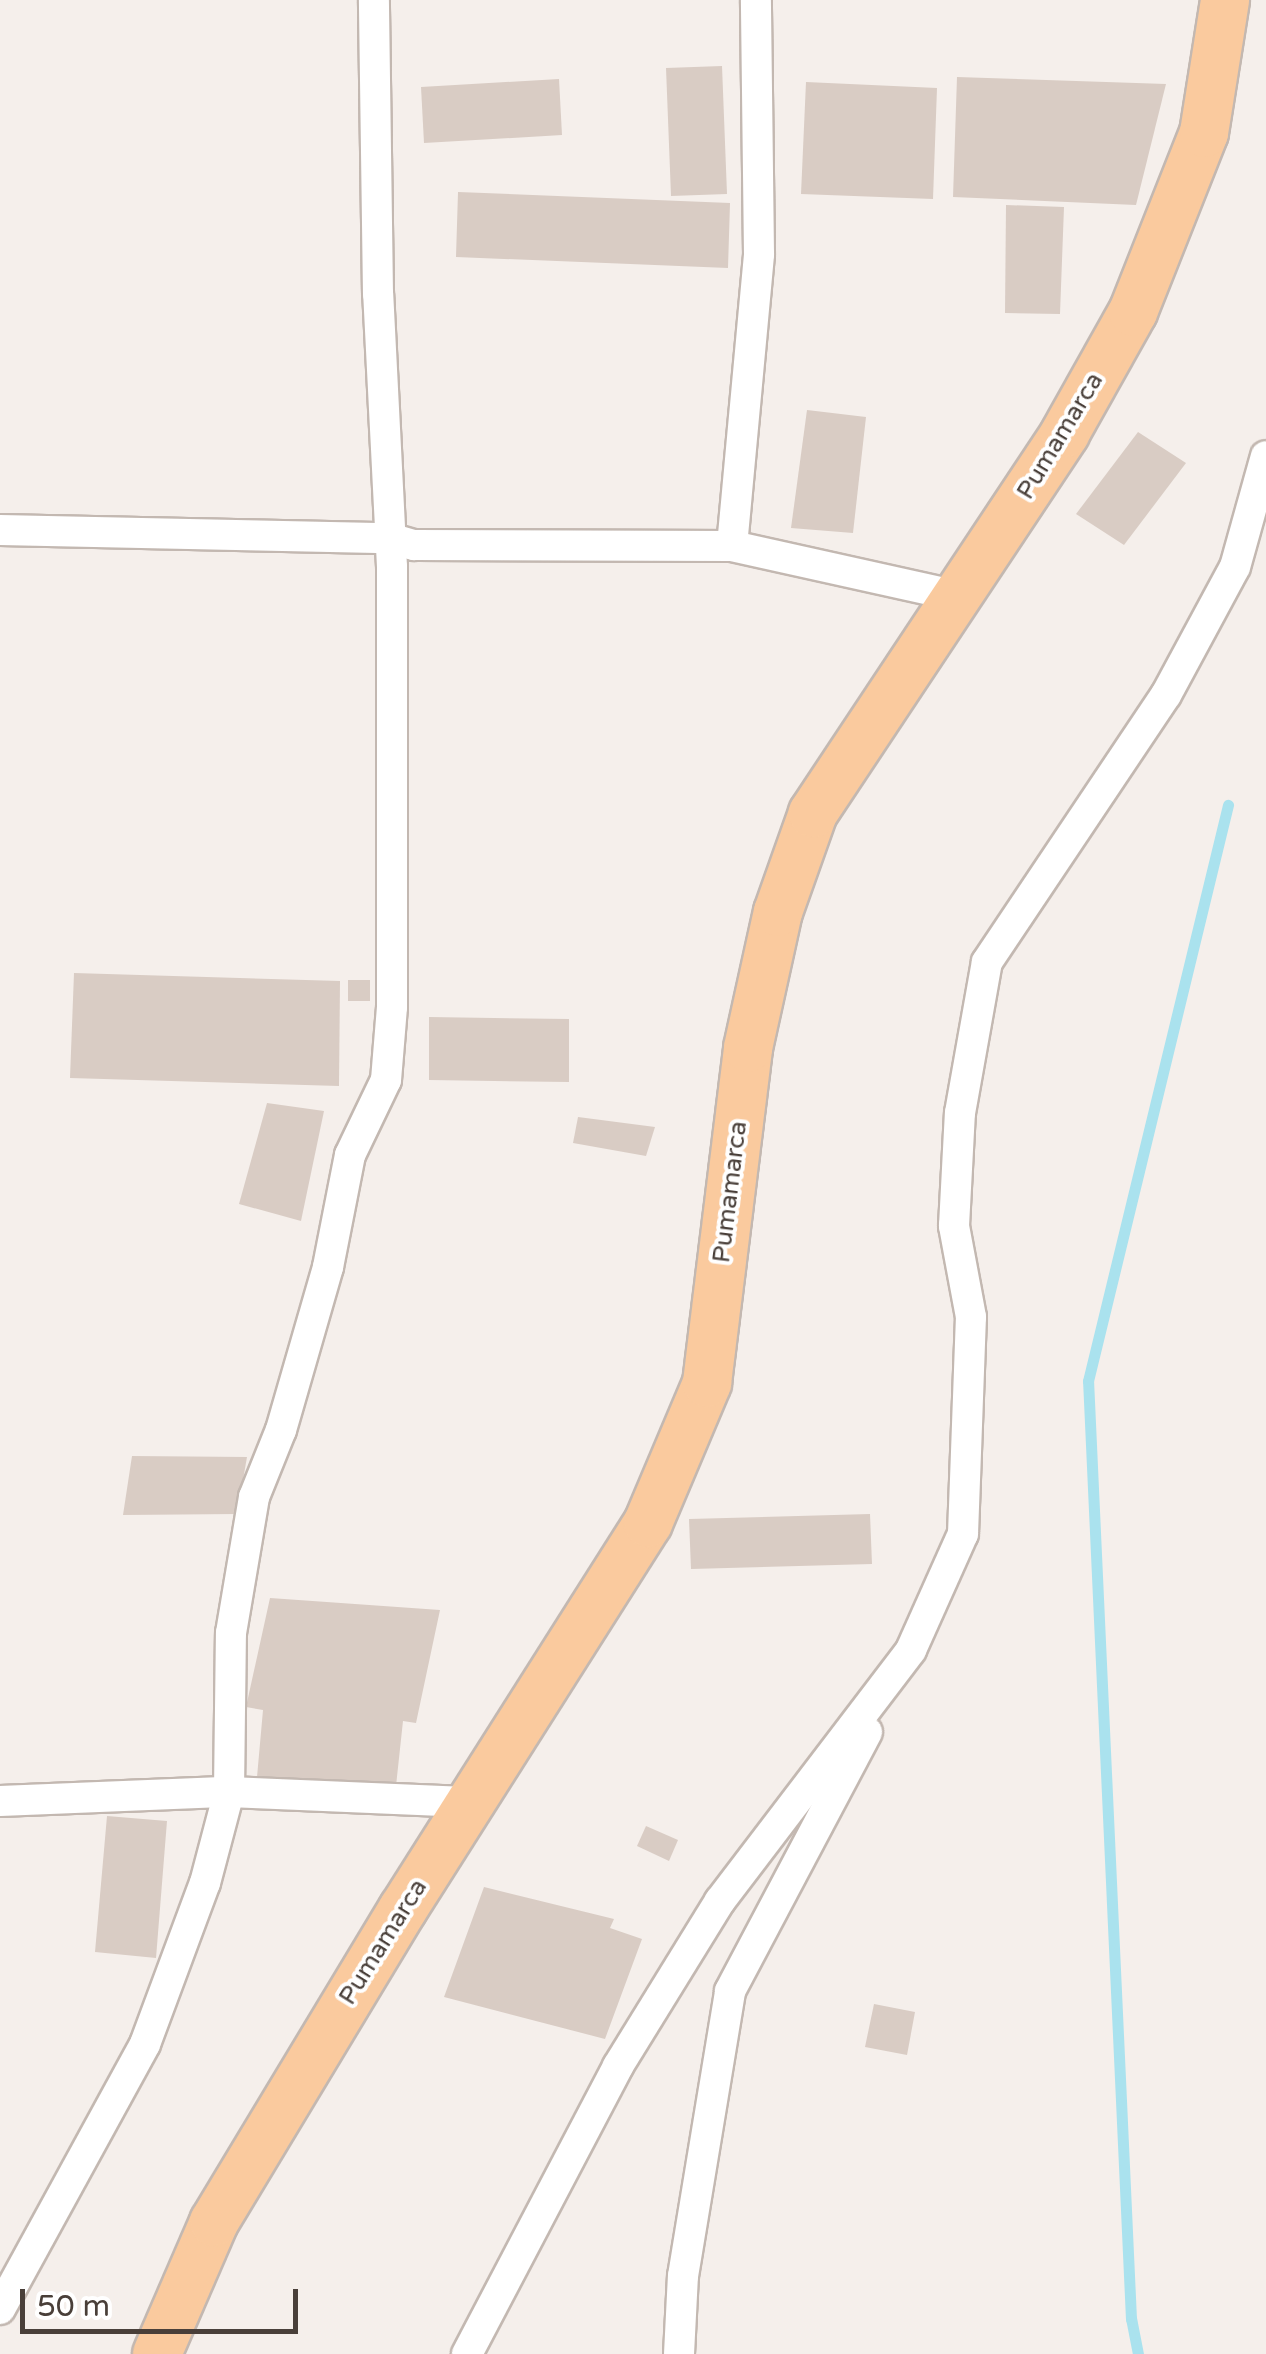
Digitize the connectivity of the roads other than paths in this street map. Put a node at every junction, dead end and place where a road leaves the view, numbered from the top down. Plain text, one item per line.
1 (374, 0) edge
2 (756, 0) edge
3 (1225, 0) edge
4 (1266, 456) edge
5 (0, 530) edge
6 (389, 538) junction
7 (732, 546) junction
8 (958, 596) junction
9 (911, 1650) junction
10 (229, 1792) junction
11 (0, 1801) edge
12 (472, 1802) junction
13 (0, 2308) edge
14 (156, 2354) edge
15 (466, 2354) edge
16 (680, 2354) edge

1 - 6 street
2 - 7 street
3 - 8 main road, Pumamarca
4 - 9 street
5 - 6 street
6 - 7 street
6 - 10 street
7 - 8 street
8 - 12 main road, Pumamarca
9 - 15 street
9 - 16 street
10 - 11 street
10 - 12 street
10 - 13 street
12 - 14 main road, Pumamarca

